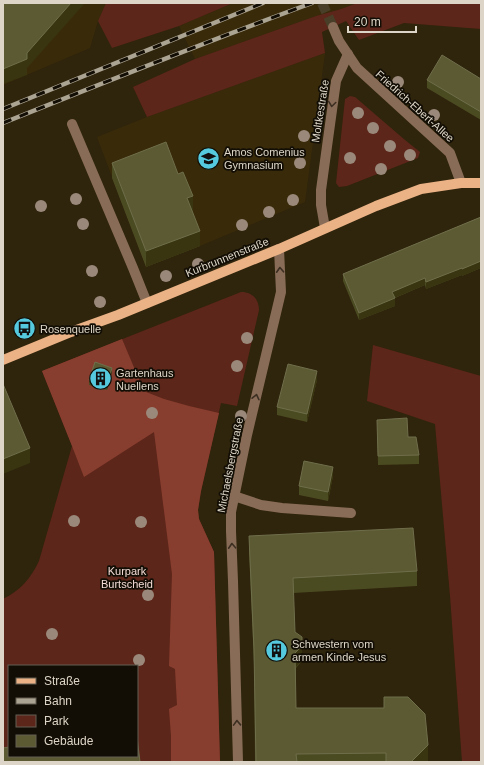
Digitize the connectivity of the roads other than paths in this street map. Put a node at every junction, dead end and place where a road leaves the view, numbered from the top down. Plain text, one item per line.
1 (333, 26) tunnel mouth
2 (348, 54) junction
3 (72, 124) dead end
4 (461, 183) junction
5 (481, 183) edge
6 (326, 228) junction
7 (278, 249) junction
8 (147, 303) junction
9 (3, 360) edge
10 (234, 496) junction
11 (351, 513) dead end
12 (238, 762) edge

1 - 2 street
2 - 4 street, Friedrich-Ebert-Allee
2 -> 6 street, Moltkestraße
3 - 8 street
4 - 5 main road
4 - 6 main road, Kurbrunnenstraße
6 - 7 main road, Kurbrunnenstraße
7 - 8 main road, Kurbrunnenstraße
10 -> 7 street, Michaelsbergstraße
8 - 9 main road, Kurbrunnenstraße
10 - 11 street
12 -> 10 street, Michaelsbergstraße

